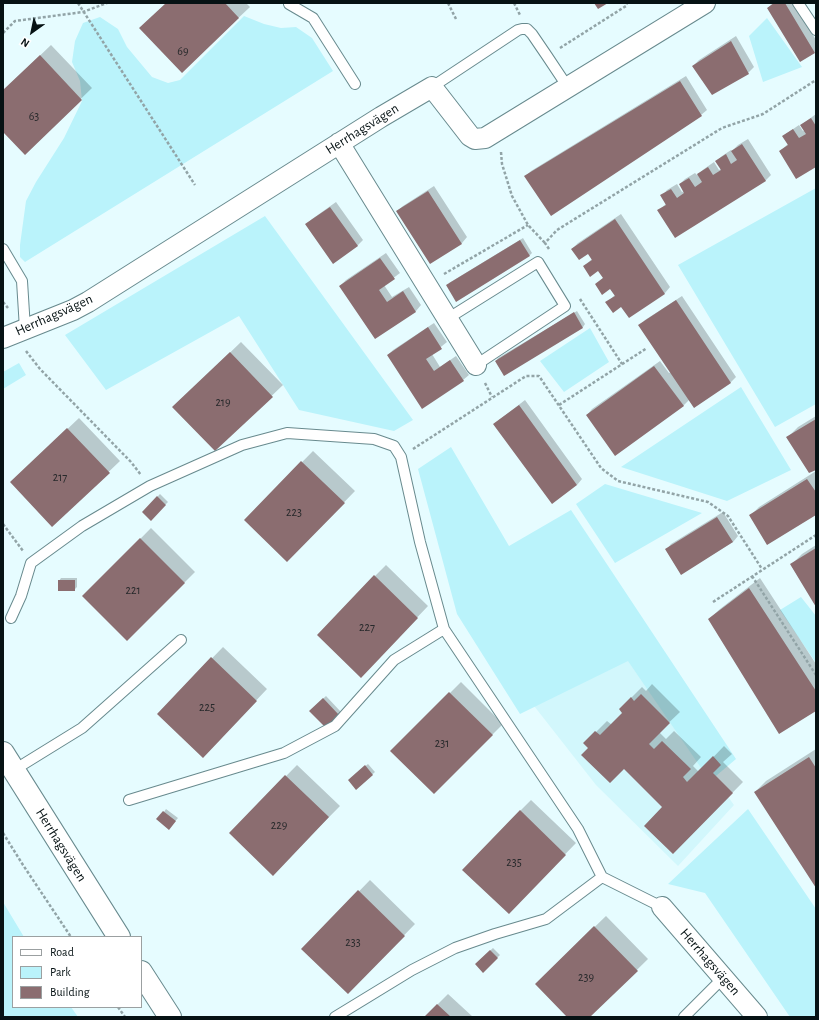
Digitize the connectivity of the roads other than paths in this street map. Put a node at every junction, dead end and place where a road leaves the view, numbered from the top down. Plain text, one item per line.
1 (705, 3) edge
2 (798, 3) edge
3 (288, 4) dead end
4 (816, 30) edge
5 (355, 84) dead end
6 (566, 86) junction
7 (432, 87) junction
8 (339, 143) junction
9 (3, 249) edge
10 (447, 319) junction
11 (25, 329) junction
12 (3, 338) edge
13 (476, 365) joint
14 (11, 618) dead end
15 (444, 628) junction
16 (181, 640) dead end
17 (8, 762) edge
18 (129, 800) dead end
19 (602, 877) junction
20 (662, 907) joint
21 (118, 936) edge
22 (142, 974) edge
23 (723, 978) junction
24 (170, 1017) edge
25 (335, 1017) edge
26 (684, 1017) edge
27 (758, 1017) edge

1 - 6 street
2 - 4 lane
3 - 5 lane
6 - 7 street
6 - 7 lane
7 - 8 street, Herrhagsvägen
8 - 10 street
8 - 11 street, Herrhagsvägen
9 - 11 lane
10 - 13 street
10 - 13 lane
11 - 12 street, Herrhagsvägen
14 - 15 lane
15 - 18 lane
15 - 19 lane
16 - 17 lane
17 - 21 street, Herrhagsvägen
19 - 20 lane
19 - 25 lane
20 - 23 street, Herrhagsvägen
22 - 24 street
23 - 26 lane
23 - 27 street, Herrhagsvägen

